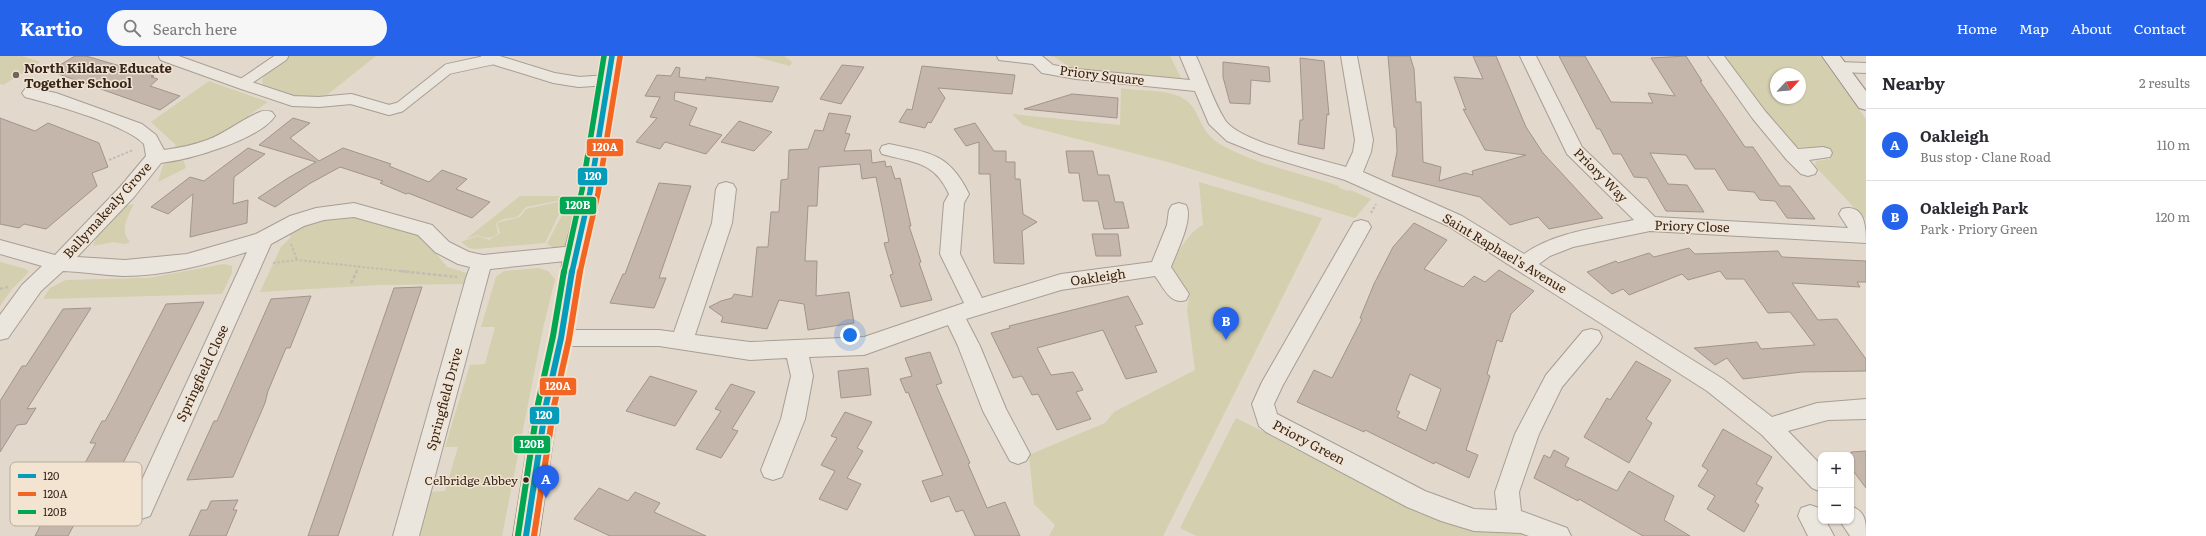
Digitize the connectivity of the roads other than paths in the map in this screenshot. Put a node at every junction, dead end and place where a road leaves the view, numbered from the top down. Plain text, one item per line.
1 (164, 56) edge
2 (283, 56) edge
3 (483, 56) edge
4 (612, 56) edge
5 (1005, 56) edge
6 (1188, 56) edge
7 (1349, 56) edge
8 (1528, 56) edge
9 (1716, 56) edge
10 (494, 60) junction
11 (1835, 62) edge
12 (1866, 68) edge
13 (608, 80) junction
14 (242, 84) junction
15 (1202, 86) junction
16 (31, 93) dead end
17 (1866, 104) edge
18 (266, 116) dead end
19 (889, 150) dead end
20 (1823, 153) dead end
21 (1793, 155) junction
22 (155, 157) junction
23 (1808, 170) dead end
24 (1352, 176) junction
25 (726, 189) dead end
26 (1179, 210) dead end
27 (1849, 214) dead end
28 (1650, 224) junction
29 (1361, 227) dead end
30 (1865, 236) edge
31 (263, 239) junction
32 (0, 247) edge
33 (575, 253) junction
34 (483, 262) junction
35 (58, 263) junction
36 (1525, 264) junction
37 (1160, 268) junction
38 (1179, 294) dead end
39 (977, 308) junction
40 (953, 315) junction
41 (0, 332) edge
42 (1591, 337) dead end
43 (561, 338) junction
44 (682, 341) junction
45 (796, 349) junction
46 (1866, 409) edge
47 (1770, 428) junction
48 (1018, 454) dead end
49 (773, 470) dead end
50 (1818, 478) edge
51 (142, 506) edge
52 (1510, 520) junction
53 (1854, 521) edge
54 (406, 536) edge
55 (526, 536) edge
56 (1558, 536) edge
57 (1864, 536) edge

1 - 14 lane
2 - 14 lane
3 - 10 lane
4 - 13 main road
5 - 15 street, Priory Square
6 - 15 street, Saint Raphael's Avenue
7 - 24 street
8 - 28 street, Priory Way
9 - 21 street
10 - 13 lane
10 - 14 lane
11 - 12 lane
11 - 17 main road
13 - 33 main road
15 - 24 street, Saint Raphael's Avenue
16 - 22 street, Ballymakealy Grove
18 - 22 street, Ballymakealy Grove
19 - 39 street
20 - 21 street
21 - 23 street
22 - 35 street, Ballymakealy Grove
24 - 36 street, Saint Raphael's Avenue
25 - 44 street
26 - 37 street
27 - 30 street
28 - 30 street, Priory Close
28 - 36 street, Priory Close
29 - 52 street, Priory Green
31 - 34 street, Ballymakealy Grove
31 - 35 street, Ballymakealy Grove
31 - 51 street, Springfield Close
32 - 35 street, Ballymakealy Grove
33 - 34 street, Ballymakealy Grove
33 - 43 main road
34 - 54 street, Springfield Drive
35 - 41 street
36 - 47 street, Saint Raphael's Avenue
37 - 38 street
37 - 39 street, Oakleigh
39 - 40 street, Oakleigh
40 - 45 street, Oakleigh
40 - 48 street
42 - 52 street
43 - 44 street, Oakleigh
43 - 55 main road
44 - 45 street, Oakleigh
45 - 49 street
46 - 47 street
47 - 50 street, Saint Raphael's Avenue
52 - 56 street, Priory Green
53 - 57 street

